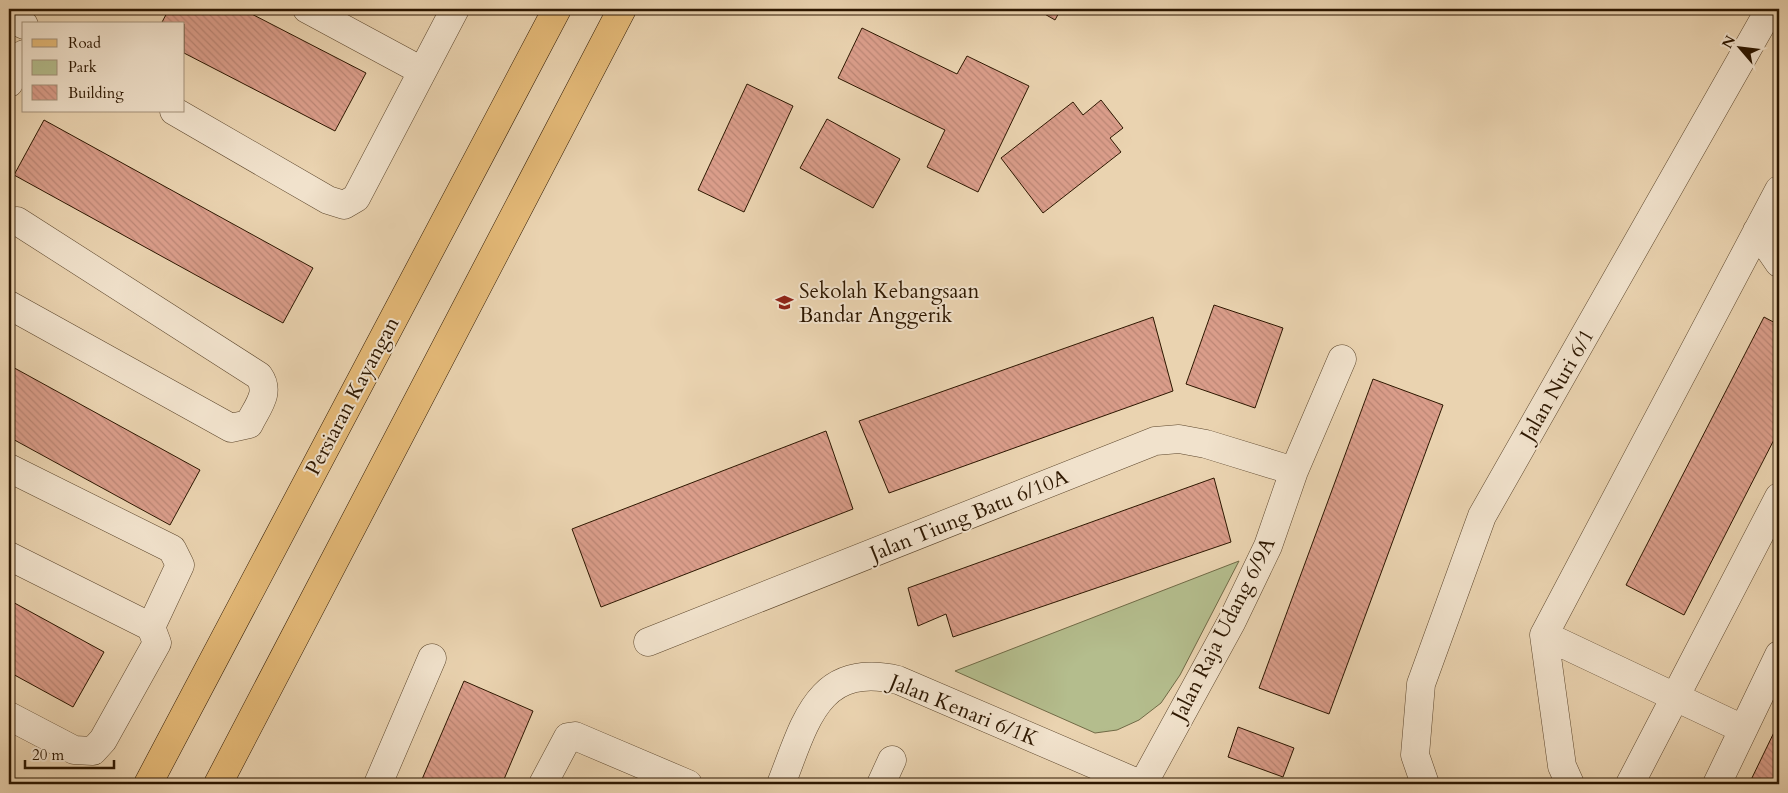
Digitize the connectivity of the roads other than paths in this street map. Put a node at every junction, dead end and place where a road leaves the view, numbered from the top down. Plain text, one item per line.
1 (308, 9) edge
2 (557, 9) edge
3 (622, 9) edge
4 (1770, 9) edge
5 (449, 10) edge
6 (9, 17) edge
7 (22, 24) edge
8 (22, 58) edge
9 (422, 71) junction
10 (9, 83) edge
11 (176, 112) edge
12 (1779, 190) edge
13 (11, 224) edge
14 (1757, 231) junction
15 (1779, 262) edge
16 (9, 305) edge
17 (1342, 359) dead end
18 (9, 468) edge
19 (1294, 471) junction
20 (1779, 497) edge
21 (9, 556) edge
22 (151, 627) junction
23 (1544, 635) junction
24 (648, 642) dead end
25 (1779, 655) edge
26 (432, 658) dead end
27 (1676, 696) junction
28 (9, 716) edge
29 (1744, 729) junction
30 (148, 784) edge
31 (218, 784) edge
32 (378, 784) edge
33 (543, 784) edge
34 (688, 784) edge
35 (781, 784) edge
36 (1142, 784) edge
37 (1425, 784) edge
38 (1570, 784) edge
39 (1630, 784) edge
40 (1717, 784) edge

1 - 9 street
2 - 30 main road, Persiaran Kayangan
3 - 31 main road
4 - 37 street, Jalan Nuri 6/1
5 - 9 street
6 - 7 street
8 - 10 street
9 - 11 street
12 - 14 street
13 - 16 street
14 - 15 street
14 - 23 street
17 - 19 street, Jalan Raja Udang 6/9A
18 - 22 street
19 - 24 street, Jalan Tiung Batu 6/10A
19 - 36 street, Jalan Raja Udang 6/9A
20 - 27 street
21 - 22 street
22 - 28 street
23 - 27 street
23 - 38 street
25 - 29 street
26 - 32 street
27 - 29 street
27 - 39 street
29 - 40 street
33 - 34 street
35 - 36 street, Jalan Kenari 6/1K

